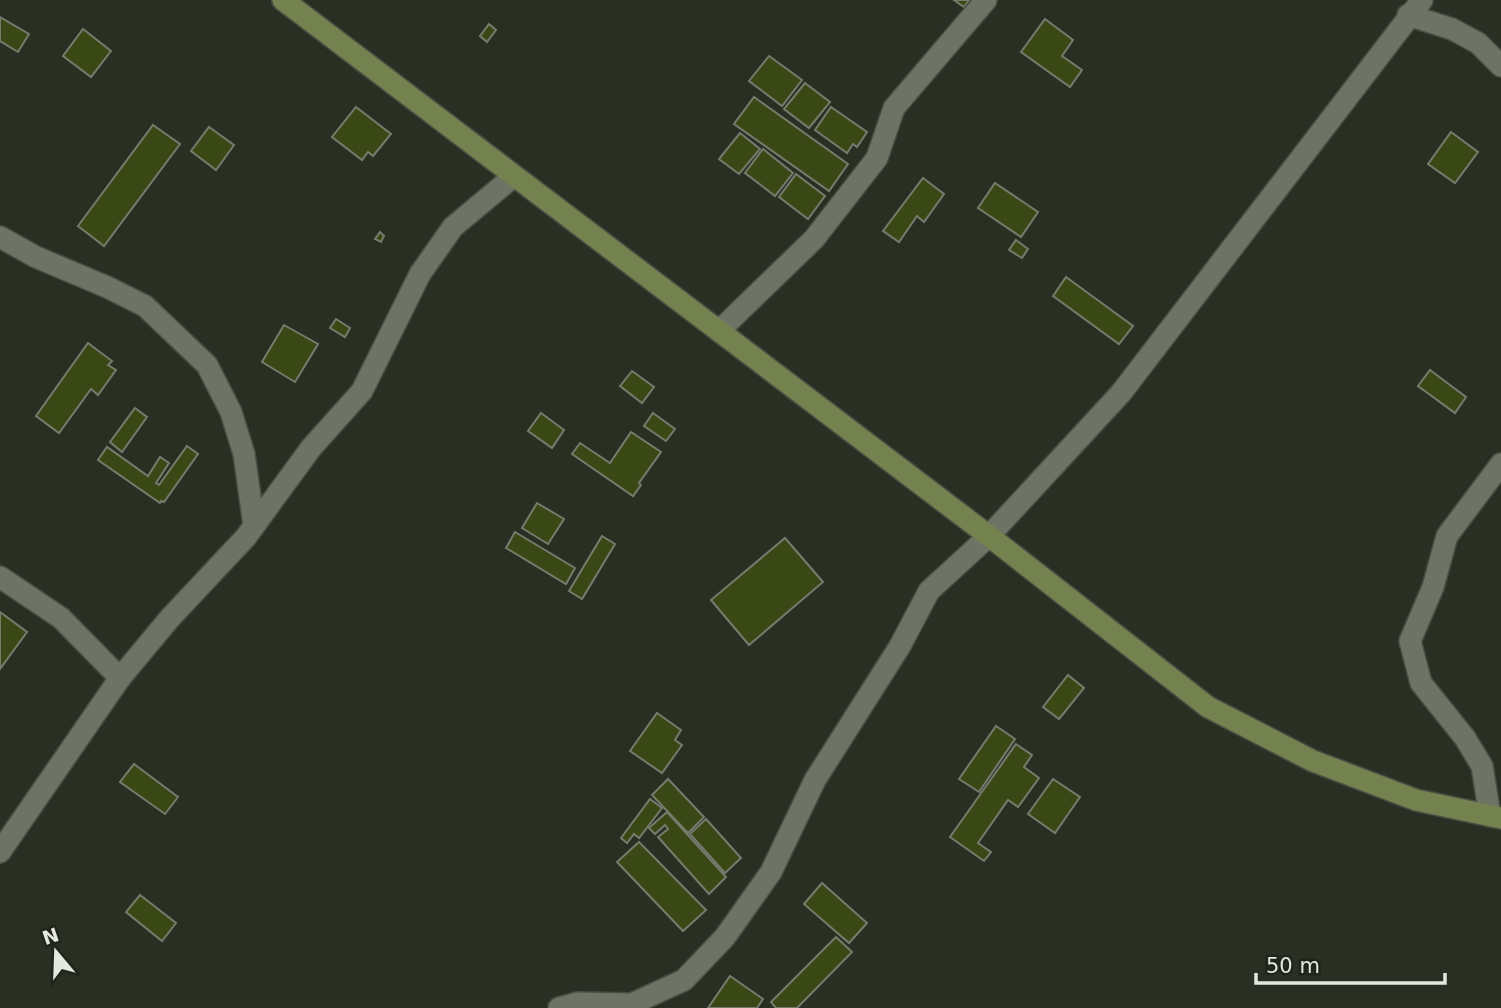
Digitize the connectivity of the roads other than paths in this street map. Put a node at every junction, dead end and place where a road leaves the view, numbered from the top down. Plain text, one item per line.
1 (283, 0) edge
2 (986, 0) edge
3 (1415, 8) edge
4 (1501, 66) edge
5 (514, 176) junction
6 (0, 237) edge
7 (719, 331) junction
8 (1501, 464) edge
9 (254, 525) junction
10 (989, 536) junction
11 (0, 577) edge
12 (121, 678) junction
13 (1495, 817) edge
14 (0, 852) edge
15 (559, 1008) edge

1 - 5 main road
2 - 7 street
3 - 4 street
3 - 10 street
5 - 7 main road
5 - 9 street
6 - 9 street
7 - 10 main road
8 - 13 street
9 - 12 street
10 - 13 main road
10 - 15 street
11 - 12 street
12 - 14 street

